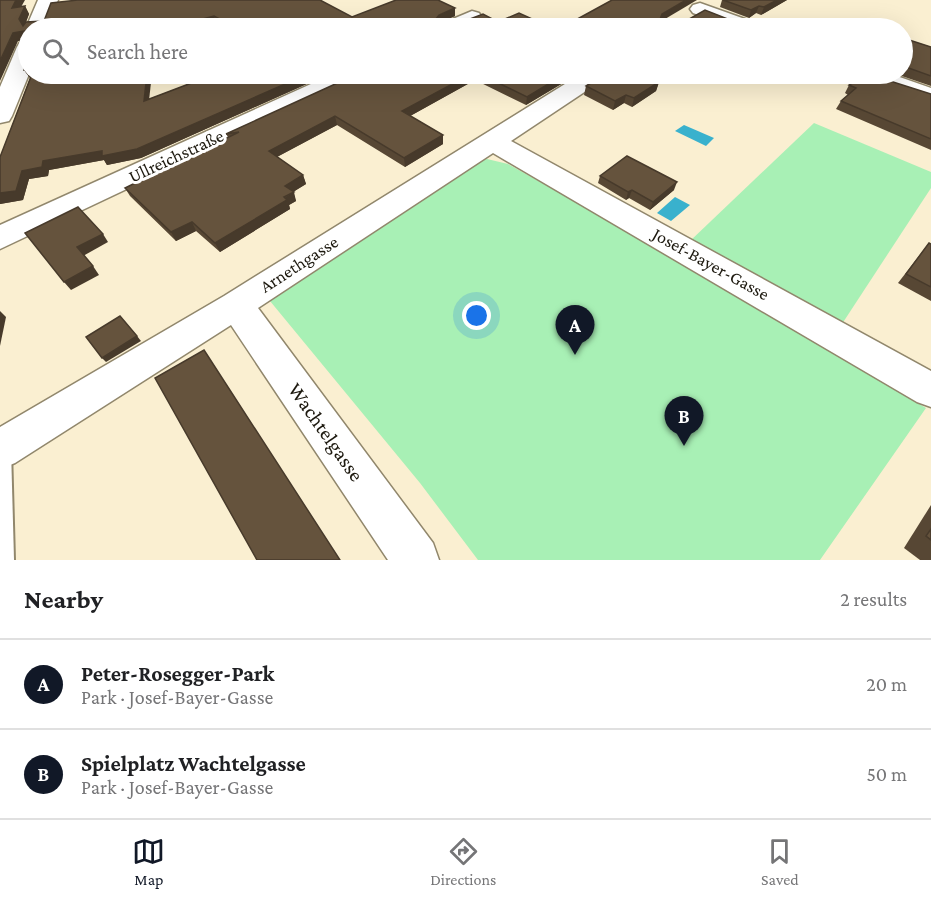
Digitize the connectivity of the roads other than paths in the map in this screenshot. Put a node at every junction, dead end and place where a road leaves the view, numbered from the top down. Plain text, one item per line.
1 (48, 0) edge
2 (699, 9) edge
3 (40, 18) edge
4 (724, 18) edge
5 (18, 72) edge
6 (330, 84) edge
7 (580, 84) edge
8 (898, 84) edge
9 (931, 96) edge
10 (0, 117) edge
11 (490, 140) junction
12 (0, 238) edge
13 (236, 305) junction
14 (931, 390) edge
15 (1, 449) edge
16 (2, 560) edge
17 (416, 560) edge

1 - 3 street
2 - 4 street
5 - 10 street
6 - 12 street, Ullreichstraße
7 - 11 street, Arnethgasse
8 - 9 street
11 - 13 street, Arnethgasse
11 - 14 street, Josef-Bayer-Gasse
13 - 15 street, Arnethgasse
13 - 17 street, Wachtelgasse
15 - 16 lane

